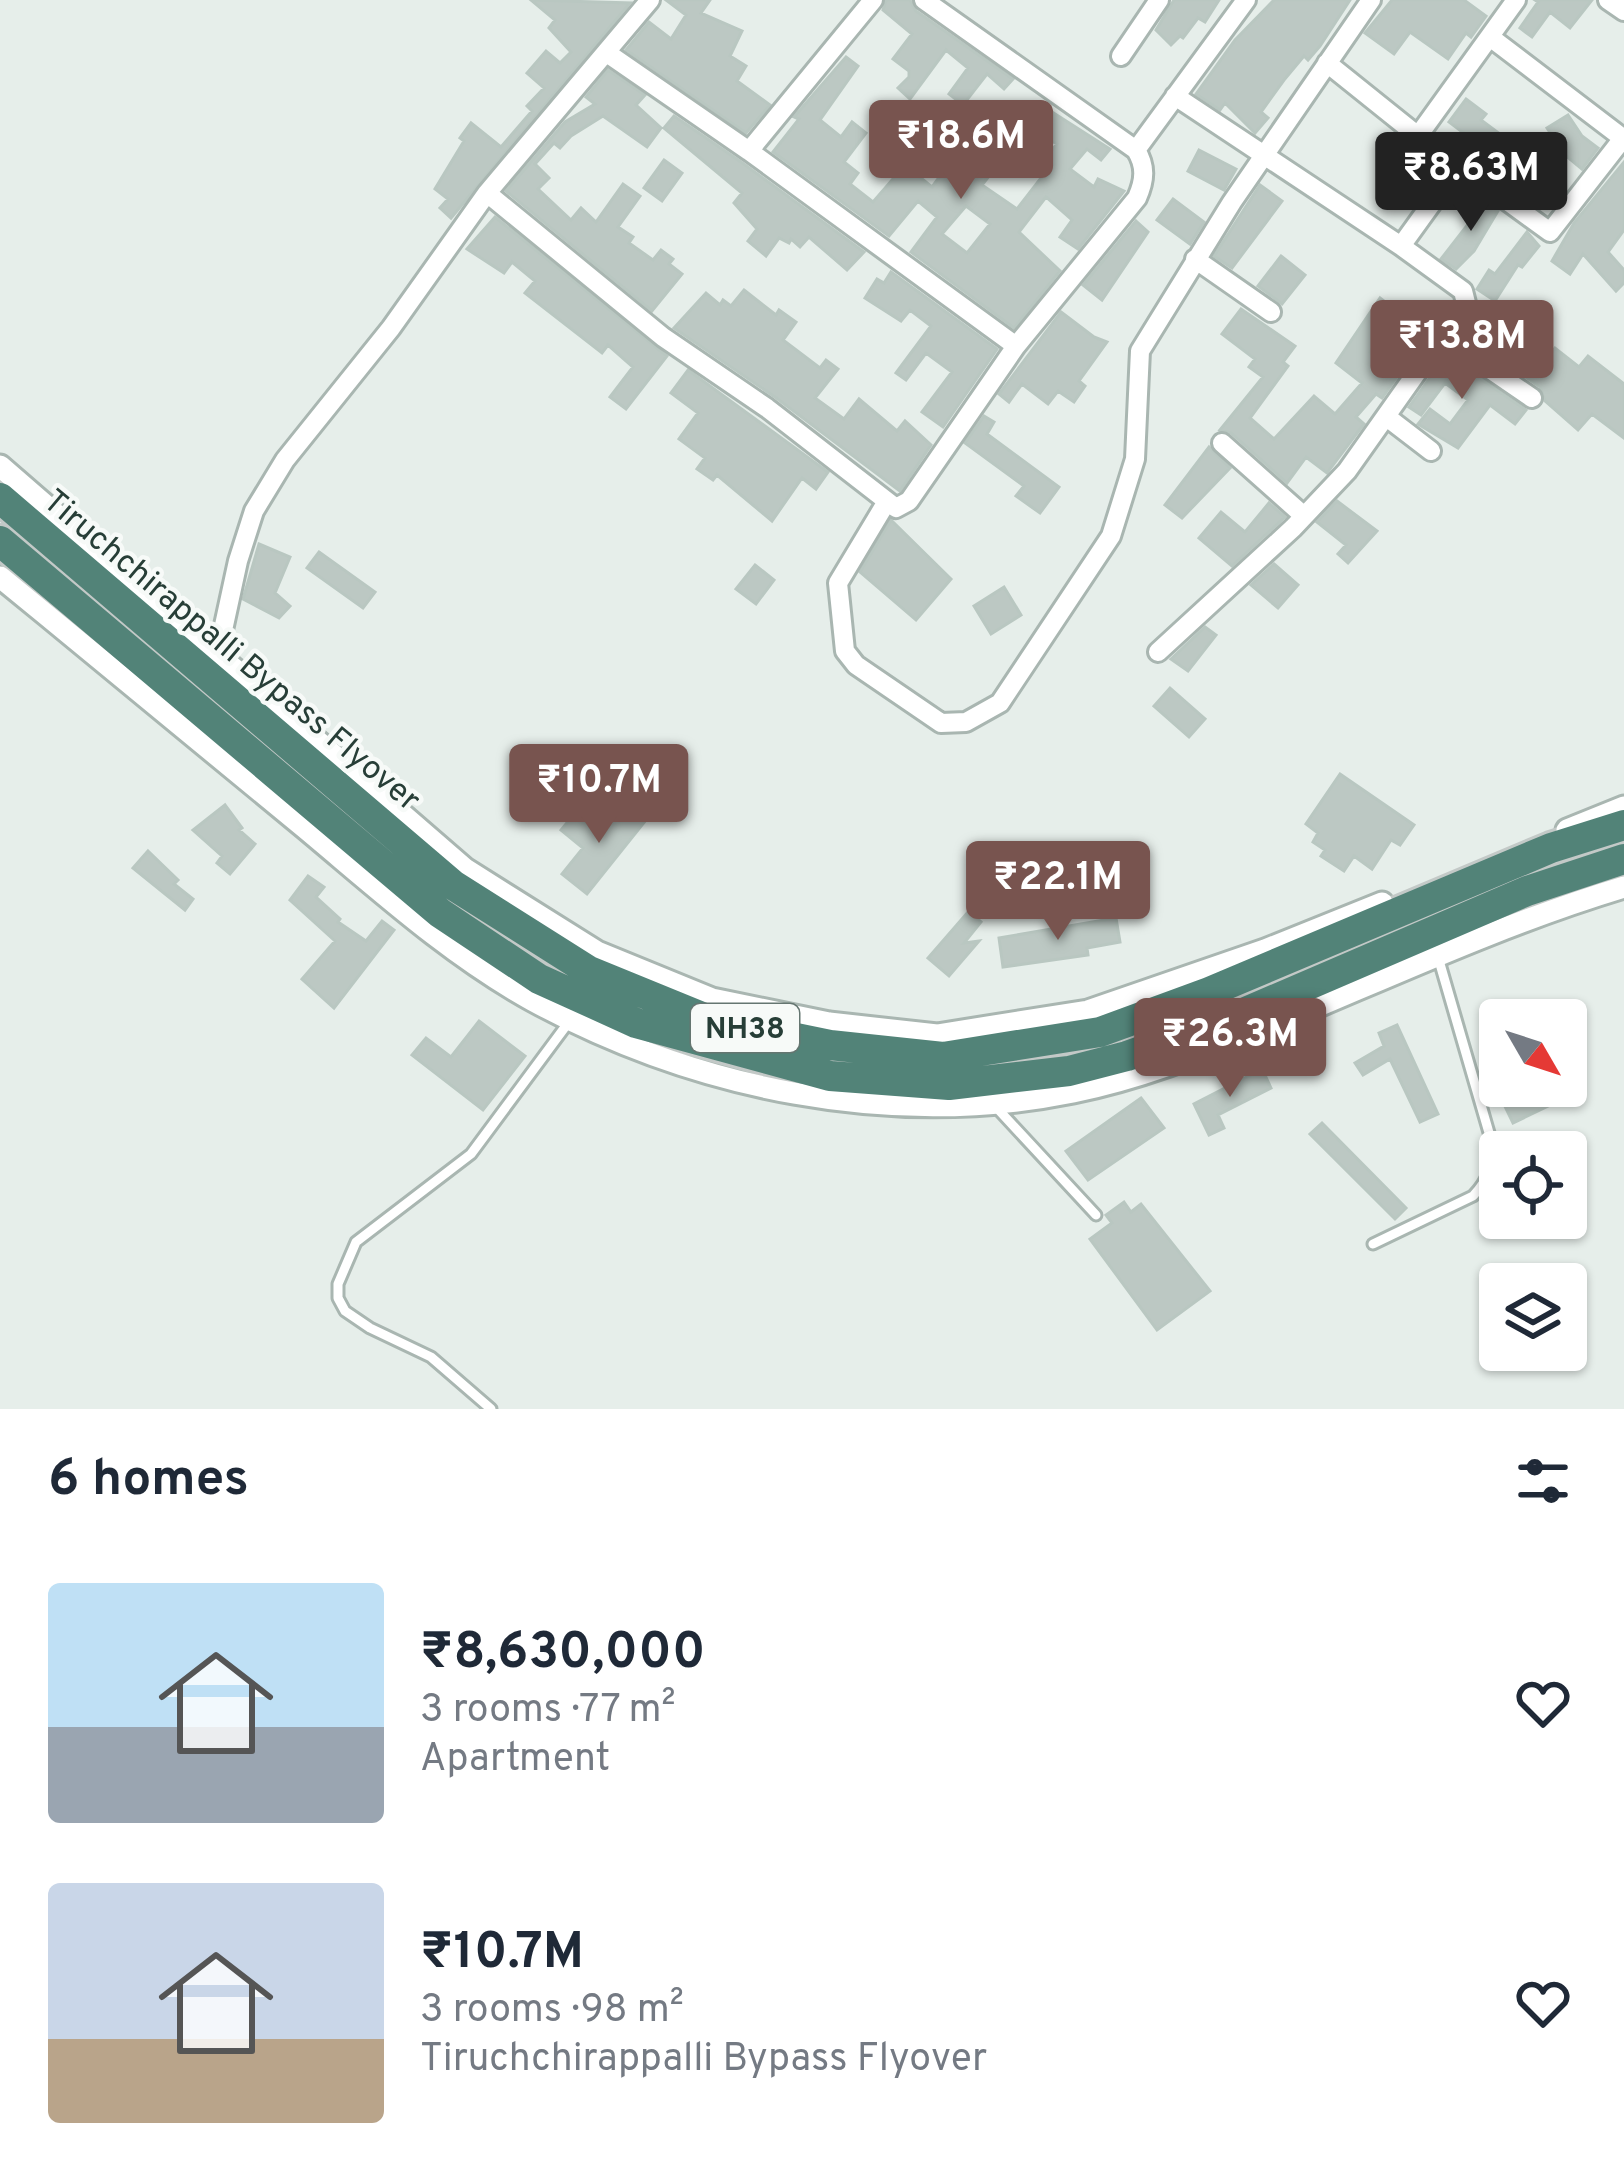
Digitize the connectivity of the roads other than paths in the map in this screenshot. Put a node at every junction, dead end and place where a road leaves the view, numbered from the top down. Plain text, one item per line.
1 (650, 0) edge
2 (873, 0) edge
3 (925, 0) edge
4 (1159, 0) edge
5 (1245, 0) edge
6 (1371, 0) edge
7 (1516, 0) edge
8 (1490, 37) junction
9 (607, 53) junction
10 (1121, 56) dead end
11 (1327, 63) junction
12 (1175, 96) junction
13 (1418, 136) junction
14 (1624, 138) edge
15 (1136, 150) junction
16 (749, 151) junction
17 (1262, 157) junction
18 (1459, 167) junction
19 (487, 193) junction
20 (1401, 246) junction
21 (1195, 259) junction
22 (1271, 312) dead end
23 (1443, 338) junction
24 (1016, 346) junction
25 (1532, 398) dead end
26 (1388, 418) junction
27 (1222, 443) dead end
28 (1431, 451) dead end
29 (0, 466) edge
30 (0, 498) edge
31 (886, 503) junction
32 (1304, 516) junction
33 (0, 541) edge
34 (0, 577) edge
35 (218, 652) junction
36 (1158, 652) dead end
37 (1624, 807) edge
38 (1624, 825) edge
39 (1624, 859) edge
40 (1624, 887) edge
41 (1438, 957) junction
42 (571, 1019) junction
43 (991, 1102) junction
44 (1096, 1215) dead end
45 (1373, 1244) dead end
46 (491, 1409) edge

1 - 9 street
2 - 16 street
3 - 15 street
4 - 10 street
5 - 12 street
6 - 11 street
7 - 8 street
8 - 13 street
8 - 14 street
9 - 16 street
9 - 19 street
11 - 13 street
11 - 17 street
12 - 15 street
12 - 17 street
13 - 18 street
14 - 18 street
15 - 24 street
16 - 24 street
17 - 20 street
17 - 21 street
18 - 20 street
19 - 31 street
19 - 35 street
20 - 23 street
21 - 22 street
21 - 31 street
23 - 25 street
23 - 26 street
24 - 31 street
26 - 28 street
26 - 32 street
27 - 32 street
29 - 35 street
30 - 38 highway, Tiruchchirappalli Bypass Flyover / NH38
32 - 36 street
33 - 39 highway, Tiruchchirappalli Bypass Flyover / NH38
34 - 42 street
35 - 37 street
40 - 41 street
41 - 43 street
41 - 45 lane
42 - 43 street
42 - 46 lane
43 - 44 lane

